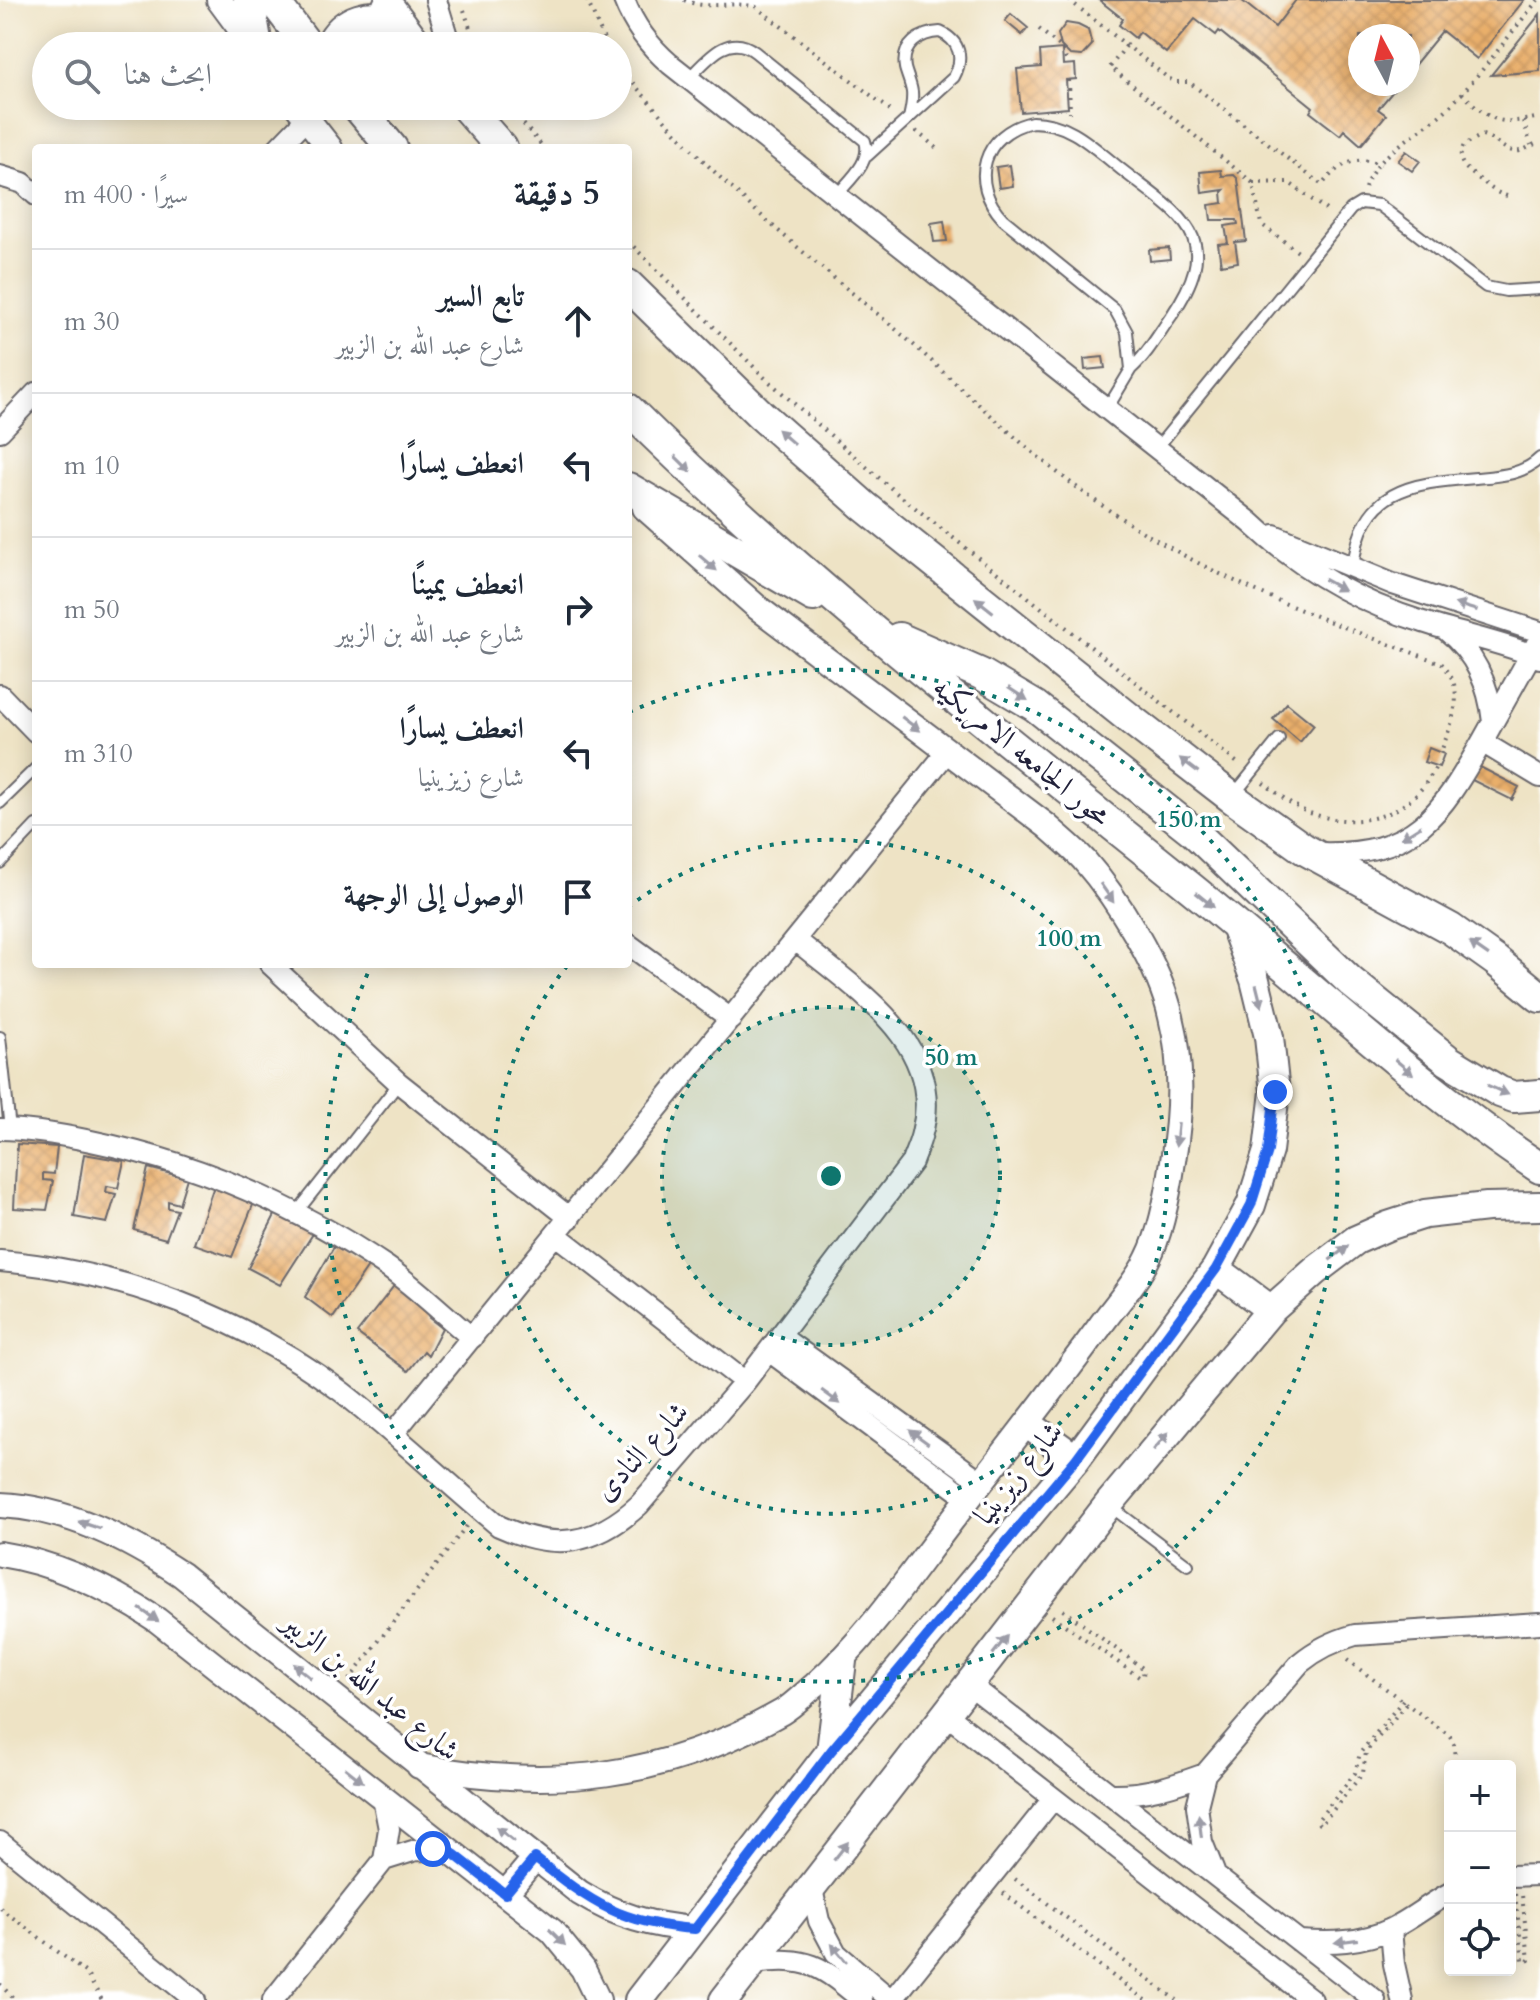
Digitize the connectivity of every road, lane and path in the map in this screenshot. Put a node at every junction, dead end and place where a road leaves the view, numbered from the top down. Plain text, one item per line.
1 (205, 0) edge
2 (273, 0) edge
3 (436, 0) edge
4 (460, 0) edge
5 (587, 0) edge
6 (624, 0) edge
7 (684, 0) edge
8 (1069, 0) edge
9 (1538, 0) edge
10 (233, 6) edge
11 (391, 10) edge
12 (1039, 29) dead end
13 (247, 32) edge
14 (297, 32) edge
15 (340, 32) edge
16 (408, 32) edge
17 (446, 32) edge
18 (471, 32) edge
19 (601, 32) edge
20 (1126, 46) junction
21 (1068, 65) dead end
22 (688, 79) junction
23 (632, 80) edge
24 (1069, 80) dead end
25 (1462, 93) junction
26 (1540, 117) edge
27 (297, 120) edge
28 (308, 120) edge
29 (369, 120) edge
30 (477, 120) edge
31 (520, 120) edge
32 (907, 120) junction
33 (1523, 121) junction
34 (1071, 130) junction
35 (1540, 142) edge
36 (281, 144) edge
37 (327, 144) edge
38 (389, 144) edge
39 (498, 144) edge
40 (541, 144) edge
41 (1531, 146) junction
42 (939, 150) dead end
43 (867, 156) junction
44 (1381, 164) junction
45 (0, 176) edge
46 (1253, 183) junction
47 (32, 191) edge
48 (837, 195) junction
49 (1507, 196) dead end
50 (1367, 202) junction
51 (1342, 221) junction
52 (632, 245) edge
53 (1310, 260) junction
54 (632, 289) edge
55 (1540, 289) edge
56 (1131, 369) junction
57 (32, 397) edge
58 (1107, 409) junction
59 (632, 413) edge
60 (0, 431) edge
61 (1156, 449) junction
62 (1540, 458) edge
63 (632, 492) edge
64 (632, 494) edge
65 (1250, 522) junction
66 (1353, 569) junction
67 (863, 623) junction
68 (1443, 627) junction
69 (1538, 645) edge
70 (0, 695) edge
71 (1493, 722) junction
72 (32, 728) edge
73 (1279, 739) dead end
74 (1482, 742) junction
75 (947, 752) junction
76 (1441, 752) dead end
77 (1436, 766) dead end
78 (32, 772) edge
79 (1250, 773) junction
80 (1540, 777) edge
81 (1231, 797) junction
82 (0, 802) edge
83 (32, 829) edge
84 (1312, 853) junction
85 (0, 863) edge
86 (1234, 923) junction
87 (796, 940) junction
88 (632, 947) edge
89 (274, 968) edge
90 (1540, 997) edge
91 (731, 1019) junction
92 (0, 1037) edge
93 (399, 1083) junction
94 (1540, 1095) edge
95 (5, 1129) edge
96 (1540, 1168) edge
97 (1540, 1206) edge
98 (297, 1212) junction
99 (570, 1218) junction
100 (556, 1235) junction
101 (0, 1261) edge
102 (1216, 1269) junction
103 (1271, 1310) junction
104 (472, 1338) junction
105 (774, 1343) junction
106 (745, 1382) junction
107 (1029, 1425) junction
108 (393, 1434) junction
109 (1076, 1459) junction
110 (976, 1490) junction
111 (0, 1505) edge
112 (1108, 1505) junction
113 (479, 1509) junction
114 (0, 1554) edge
115 (1188, 1565) dead end
116 (1037, 1598) junction
117 (1540, 1623) edge
118 (1325, 1644) junction
119 (842, 1661) junction
120 (970, 1685) junction
121 (336, 1698) junction
122 (1405, 1702) junction
123 (947, 1715) junction
124 (831, 1751) junction
125 (1455, 1760) edge
126 (419, 1766) junction
127 (1205, 1774) junction
128 (1110, 1794) junction
129 (383, 1798) junction
130 (1053, 1799) junction
131 (0, 1842) edge
132 (450, 1851) junction
133 (535, 1858) junction
134 (384, 1860) junction
135 (993, 1874) junction
136 (1216, 1876) junction
137 (1521, 1876) edge
138 (812, 1889) junction
139 (505, 1894) junction
140 (1444, 1897) edge
141 (0, 1908) edge
142 (695, 1929) junction
143 (1391, 1929) junction
144 (1299, 1941) junction
145 (753, 1963) junction
146 (0, 1984) edge
147 (15, 2000) edge
148 (102, 2000) edge
149 (195, 2000) edge
150 (273, 2000) edge
151 (598, 2000) edge
152 (639, 2000) edge
153 (724, 2000) edge
154 (862, 2000) edge
155 (892, 2000) edge
156 (1145, 2000) edge
157 (1176, 2000) edge
158 (1312, 2000) edge
159 (1375, 2000) edge
160 (1402, 2000) edge

1 - 10 street
2 - 14 main road
3 - 17 street
4 - 18 path
5 - 19 path
6 - 22 street
7 - 32 path
8 - 20 path
9 - 25 path
10 - 13 main road
11 - 15 main road
11 - 16 main road
12 - 21 path
20 - 44 path
20 - 46 path
22 - 43 lane
22 - 48 street
23 - 76 path
24 - 34 path
25 - 33 path
25 - 44 path
26 - 33 path
27 - 36 street
28 - 37 street
29 - 38 main road
30 - 39 main road
31 - 40 path
32 - 32 lane
32 - 42 path
32 - 43 lane
33 - 41 path
34 - 56 lane
34 - 56 lane
35 - 41 path
41 - 49 path
43 - 48 lane
44 - 50 path
45 - 47 street
46 - 51 path
46 - 53 path
48 - 58 street
50 - 51 lane
50 - 55 lane
51 - 53 lane
52 - 79 path
53 - 61 lane
81 -> 54 main road
56 - 58 lane
57 - 60 street
58 - 61 street
59 -> 67 main road, محور الجامعه الامريكيه
61 - 65 street
62 - 66 lane
63 - 67 main road
64 -> 75 street
65 - 66 street
65 -> 68 street
69 -> 66 street
67 -> 86 main road, محور الجامعه الامريكيه
67 -> 94 main road
68 - 69 street
68 - 71 street
69 - 71 street
70 - 72 street
71 - 74 street
73 - 79 lane
74 - 80 street
74 -> 84 street
75 - 87 street
75 -> 107 street
77 - 79 path
78 - 82 lane
79 - 81 lane
81 - 84 main road
83 - 85 lane
90 -> 84 main road
86 -> 96 main road, محور الجامعه الامريكيه
86 -> 102 main road, شارع زيزينيا
87 - 91 street
87 - 105 street, شارع النادى
88 - 91 street
89 - 93 street
91 - 99 street
92 - 95 lane
93 - 98 lane
93 - 99 street
95 - 98 street
103 -> 97 main road
98 - 104 street
99 - 100 street
100 - 104 street
100 - 106 street
101 - 108 street, شارع النادى
102 - 103 main road
102 - 109 main road, شارع زيزينيا
112 -> 103 main road
104 - 108 street
105 - 106 street, شارع النادى
105 - 110 street
106 - 113 street, شارع النادى
107 - 109 main road
107 - 110 street
108 - 113 street, شارع النادى
109 - 124 main road, شارع زيزينيا
110 - 119 street
121 -> 111 street, شارع عبد الله بن الزبير
112 - 115 lane
112 - 116 main road
113 - 121 path
114 -> 129 street
116 - 116 path
120 -> 116 main road
117 - 118 street
118 - 122 path
118 - 127 street
119 - 124 main road
119 - 126 street
120 - 123 main road
120 - 128 street
121 - 126 street, شارع عبد الله بن الزبير
122 - 122 path
122 - 125 path
123 - 130 street
138 -> 123 main road
124 - 142 main road, شارع زيزينيا
133 -> 126 street, شارع عبد الله بن الزبير
127 - 128 street
136 -> 127 street
128 - 136 street
129 - 132 street
129 - 134 street
130 - 135 street
130 - 158 street
131 - 149 street
132 - 134 street
132 - 139 street
133 - 139 street
133 - 142 street, شارع عبد الله بن الزبير
134 - 150 street
135 - 155 street
135 - 156 path
135 - 157 path
136 - 144 street
137 - 137 path
138 - 145 main road
155 -> 138 street
139 -> 151 street
140 - 143 street
141 - 148 path
142 - 152 main road, شارع زيزينيا
143 -> 144 street
143 - 160 street
144 - 159 street
145 - 153 main road
145 - 154 street
146 - 147 path

